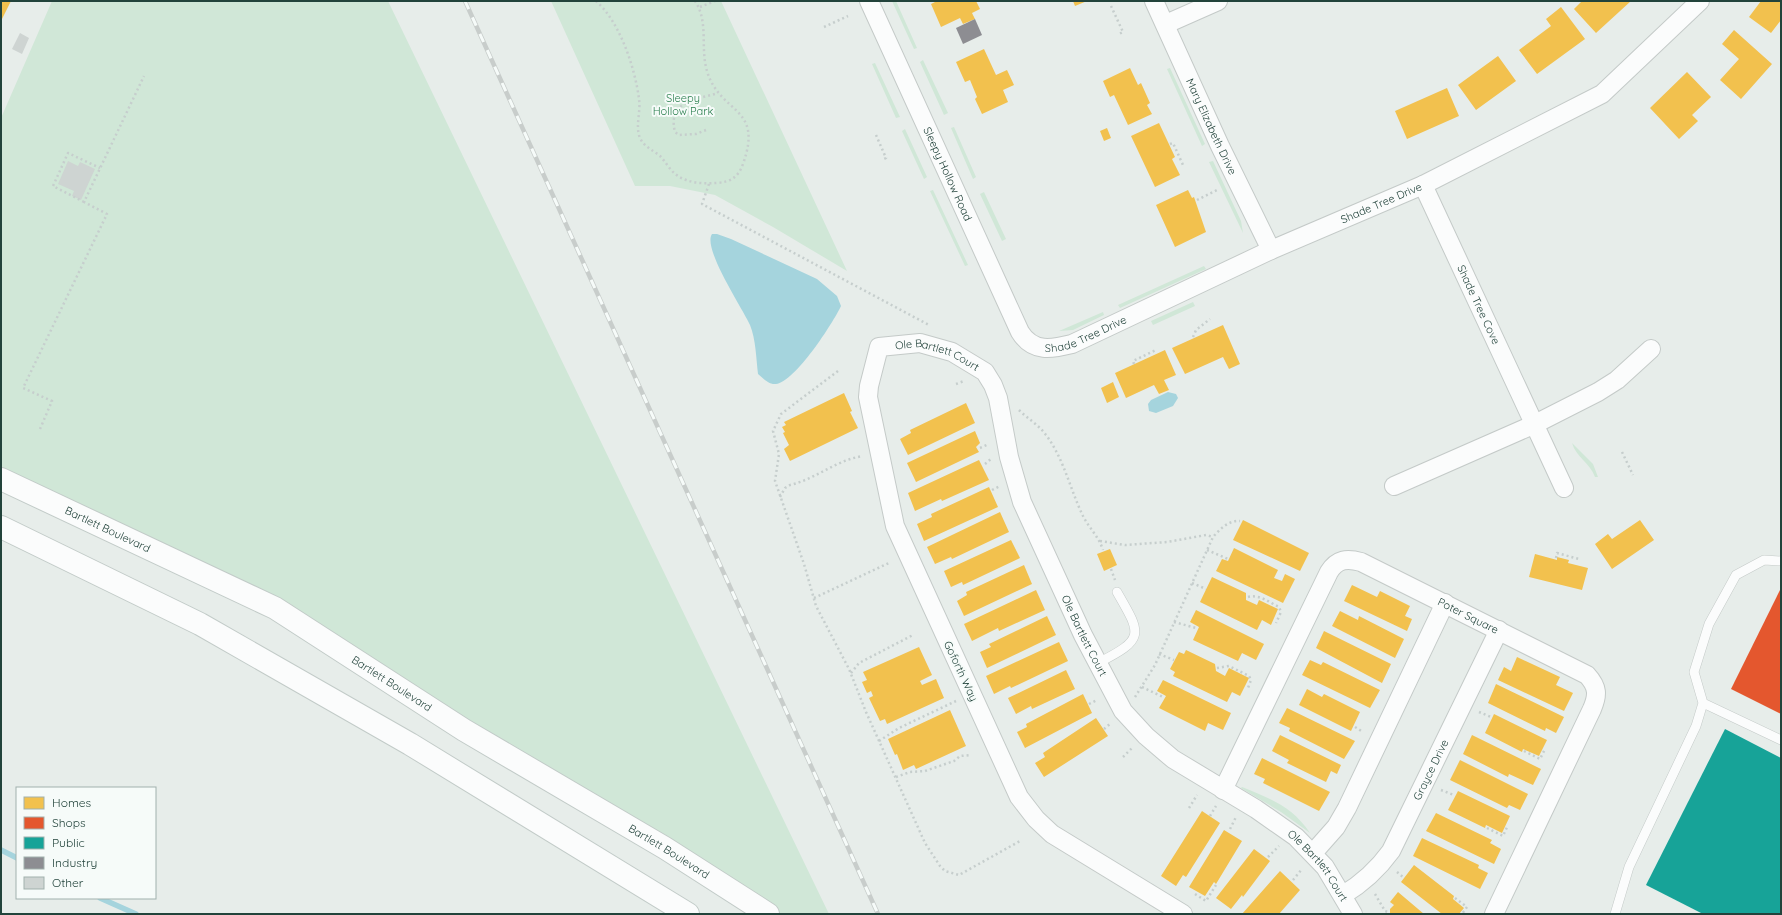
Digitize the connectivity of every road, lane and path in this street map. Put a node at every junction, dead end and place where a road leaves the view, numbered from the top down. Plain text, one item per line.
1 (596, 1) edge
2 (695, 1) edge
3 (715, 1) edge
4 (869, 1) edge
5 (1154, 1) edge
6 (1218, 1) edge
7 (1700, 1) edge
8 (1111, 6) dead end
9 (700, 8) junction
10 (848, 16) dead end
11 (1166, 24) junction
12 (824, 27) dead end
13 (1120, 34) dead end
14 (144, 76) dead end
15 (718, 93) junction
16 (706, 130) dead end
17 (876, 135) dead end
18 (1170, 144) dead end
19 (884, 159) dead end
20 (1183, 165) dead end
21 (100, 168) junction
22 (1423, 185) junction
23 (1219, 189) dead end
24 (1197, 200) dead end
25 (84, 202) junction
26 (1271, 250) junction
27 (1210, 319) dead end
28 (1193, 337) dead end
29 (1031, 344) joint
30 (879, 347) joint
31 (1651, 349) dead end
32 (1156, 350) dead end
33 (1134, 364) dead end
34 (838, 371) dead end
35 (1535, 424) junction
36 (40, 429) dead end
37 (1622, 452) dead end
38 (869, 455) dead end
39 (1633, 475) dead end
40 (1, 479) edge
41 (1394, 486) dead end
42 (1564, 488) dead end
43 (780, 497) junction
44 (1240, 521) dead end
45 (1, 527) edge
46 (1213, 537) junction
47 (1100, 541) dead end
48 (1207, 550) junction
49 (1556, 558) dead end
50 (1228, 559) dead end
51 (1579, 559) dead end
52 (897, 560) dead end
53 (1781, 561) edge
54 (1192, 583) junction
55 (1206, 589) dead end
56 (1117, 592) dead end
57 (1248, 597) dead end
58 (814, 598) junction
59 (1445, 603) junction
60 (1174, 622) junction
61 (1276, 623) dead end
62 (1196, 628) dead end
63 (1499, 630) junction
64 (913, 636) dead end
65 (1159, 654) junction
66 (1174, 660) dead end
67 (1098, 663) junction
68 (1216, 668) dead end
69 (851, 674) junction
70 (1142, 687) junction
71 (1248, 688) dead end
72 (1134, 697) dead end
73 (1163, 697) dead end
74 (962, 699) dead end
75 (1703, 703) junction
76 (1477, 711) dead end
77 (1491, 717) dead end
78 (1781, 740) edge
79 (879, 741) junction
80 (1137, 743) dead end
81 (1545, 749) dead end
82 (1524, 751) dead end
83 (971, 755) dead end
84 (1123, 756) dead end
85 (896, 777) junction
86 (1437, 789) dead end
87 (1200, 790) dead end
88 (1221, 795) junction
89 (1454, 795) dead end
90 (1190, 808) dead end
91 (1239, 813) dead end
92 (1210, 816) dead end
93 (1508, 825) dead end
94 (1487, 828) dead end
95 (1230, 829) dead end
96 (1020, 841) dead end
97 (1283, 841) dead end
98 (1268, 857) dead end
99 (1310, 858) junction
100 (1293, 880) dead end
101 (1216, 885) dead end
102 (1371, 888) dead end
103 (1195, 894) dead end
104 (1343, 895) junction
105 (1455, 898) dead end
106 (1388, 912) dead end
107 (688, 914) edge
108 (768, 914) edge
109 (1183, 914) edge
110 (1353, 914) edge
111 (1462, 914) edge
112 (1494, 914) edge
113 (1615, 914) edge

1 - 15 path
2 - 9 path
3 - 9 path
4 - 29 street, Sleepy Hollow Road
5 - 11 street, Mary Elizabeth Drive
6 - 11 street
7 - 22 street, Shade Tree Drive
8 - 13 path
9 - 15 path
10 - 12 path
11 - 26 street, Mary Elizabeth Drive
14 - 21 path
15 - 16 path
17 - 19 path
18 - 20 path
21 - 25 path
21 - 25 path
22 - 26 street, Shade Tree Drive
22 - 35 street, Shade Tree Cove
23 - 24 path
25 - 36 path
26 - 29 street, Shade Tree Drive
27 - 28 path
30 - 67 street, Ole Bartlett Court
30 - 109 street, Goforth Way
31 - 35 street
32 - 33 path
34 - 43 path
35 - 41 street
35 - 42 street, Shade Tree Cove
37 - 39 path
38 - 43 path
40 - 108 main road, Bartlett Boulevard
43 - 58 path
44 - 46 path
45 - 107 main road
46 - 47 path
46 - 48 path
48 - 50 path
48 - 54 path
49 - 51 path
52 - 58 path
53 - 75 lane
54 - 55 path
54 - 60 path
56 - 67 lane
57 - 61 path
58 - 69 path
59 - 63 street, Poter Square
59 - 88 street, Poter Square
59 - 99 street
60 - 62 path
60 - 65 path
63 - 104 street, Grayce Drive
63 - 112 street, Poter Square
64 - 69 path
65 - 66 path
65 - 70 path
67 - 88 street, Ole Bartlett Court
68 - 71 path
69 - 79 path
70 - 72 path
70 - 73 path
74 - 79 path
75 - 78 lane
75 - 113 lane
76 - 77 path
79 - 85 path
80 - 84 path
81 - 82 path
83 - 85 path
85 - 96 path
86 - 89 path
87 - 90 path
88 - 92 path
88 - 99 street, Ole Bartlett Court
91 - 95 path
93 - 94 path
97 - 98 path
99 - 100 path
99 - 104 street, Ole Bartlett Court
101 - 103 path
102 - 106 path
104 - 110 street, Ole Bartlett Court
105 - 111 path

